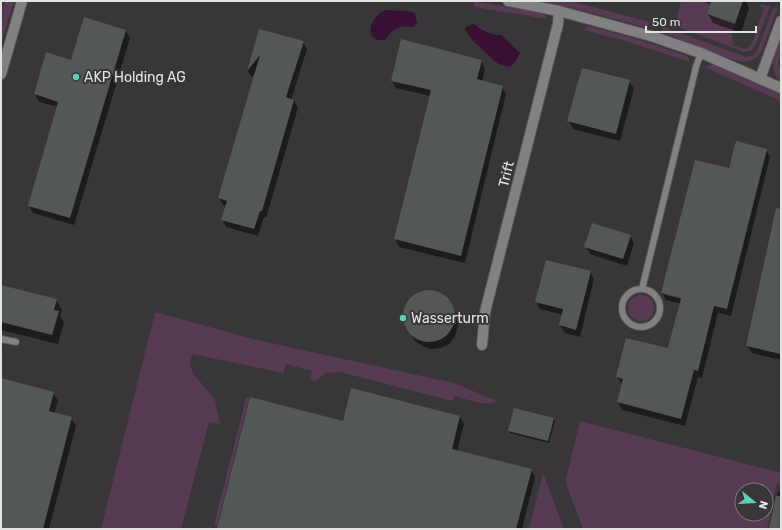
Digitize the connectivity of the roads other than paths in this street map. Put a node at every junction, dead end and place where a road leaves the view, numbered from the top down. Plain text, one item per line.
1 (22, 1) edge
2 (508, 1) edge
3 (559, 10) junction
4 (781, 21) edge
5 (701, 53) junction
6 (1, 74) edge
7 (760, 79) junction
8 (781, 88) edge
9 (642, 289) junction
10 (1, 338) edge
11 (16, 342) dead end
12 (482, 345) dead end

1 - 6 street
2 - 3 street
3 - 5 street
3 - 12 street, Trift
4 - 7 street
5 - 7 street
5 - 9 lane
7 - 8 street
9 - 9 lane
10 - 11 lane

